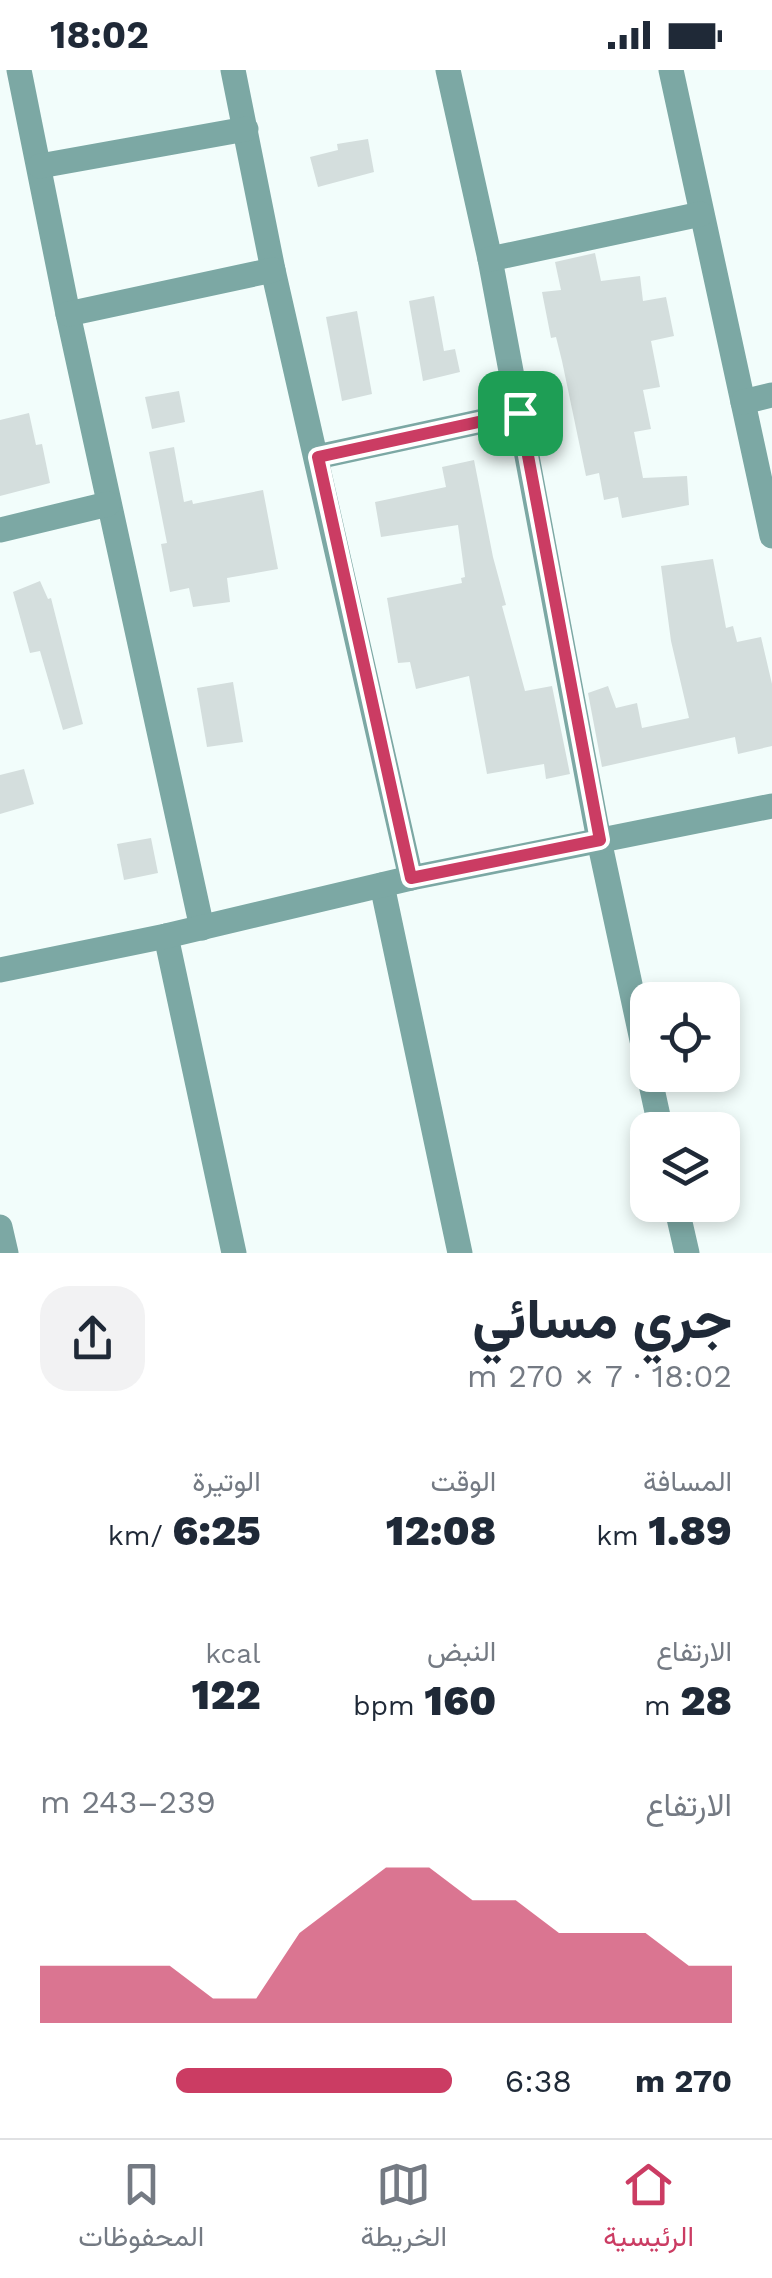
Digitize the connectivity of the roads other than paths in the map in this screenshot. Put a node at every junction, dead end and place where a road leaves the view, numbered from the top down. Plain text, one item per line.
1 (20, 70) edge
2 (232, 70) edge
3 (672, 70) edge
4 (454, 71) edge
5 (246, 128) junction
6 (40, 166) junction
7 (701, 214) junction
8 (490, 259) junction
9 (273, 270) junction
10 (68, 314) junction
11 (772, 395) edge
12 (744, 402) junction
13 (520, 413) junction
14 (318, 457) junction
15 (108, 504) junction
16 (0, 530) edge
17 (772, 536) edge
18 (772, 806) edge
19 (600, 840) junction
20 (411, 878) junction
21 (382, 885) junction
22 (202, 928) junction
23 (166, 936) junction
24 (0, 968) edge
25 (630, 985) edge
26 (680, 1222) edge
27 (0, 1227) edge
28 (6, 1253) edge
29 (234, 1253) edge
30 (460, 1253) edge
31 (686, 1253) edge

1 - 6 street
2 - 5 street
3 - 7 street
4 - 8 street
5 - 6 street
5 - 9 street
6 - 10 street
7 - 8 street
7 - 12 street
8 - 13 street
9 - 10 street
9 - 14 street
10 - 15 street
11 - 12 street
12 - 17 street
13 - 14 street
13 - 19 street
14 - 20 street
15 - 16 street
15 - 22 street
18 - 19 street
19 - 20 street
19 - 25 street
20 - 21 street
21 - 22 street
21 - 30 street
22 - 23 street
23 - 24 street
23 - 29 street
26 - 31 street
27 - 28 street

